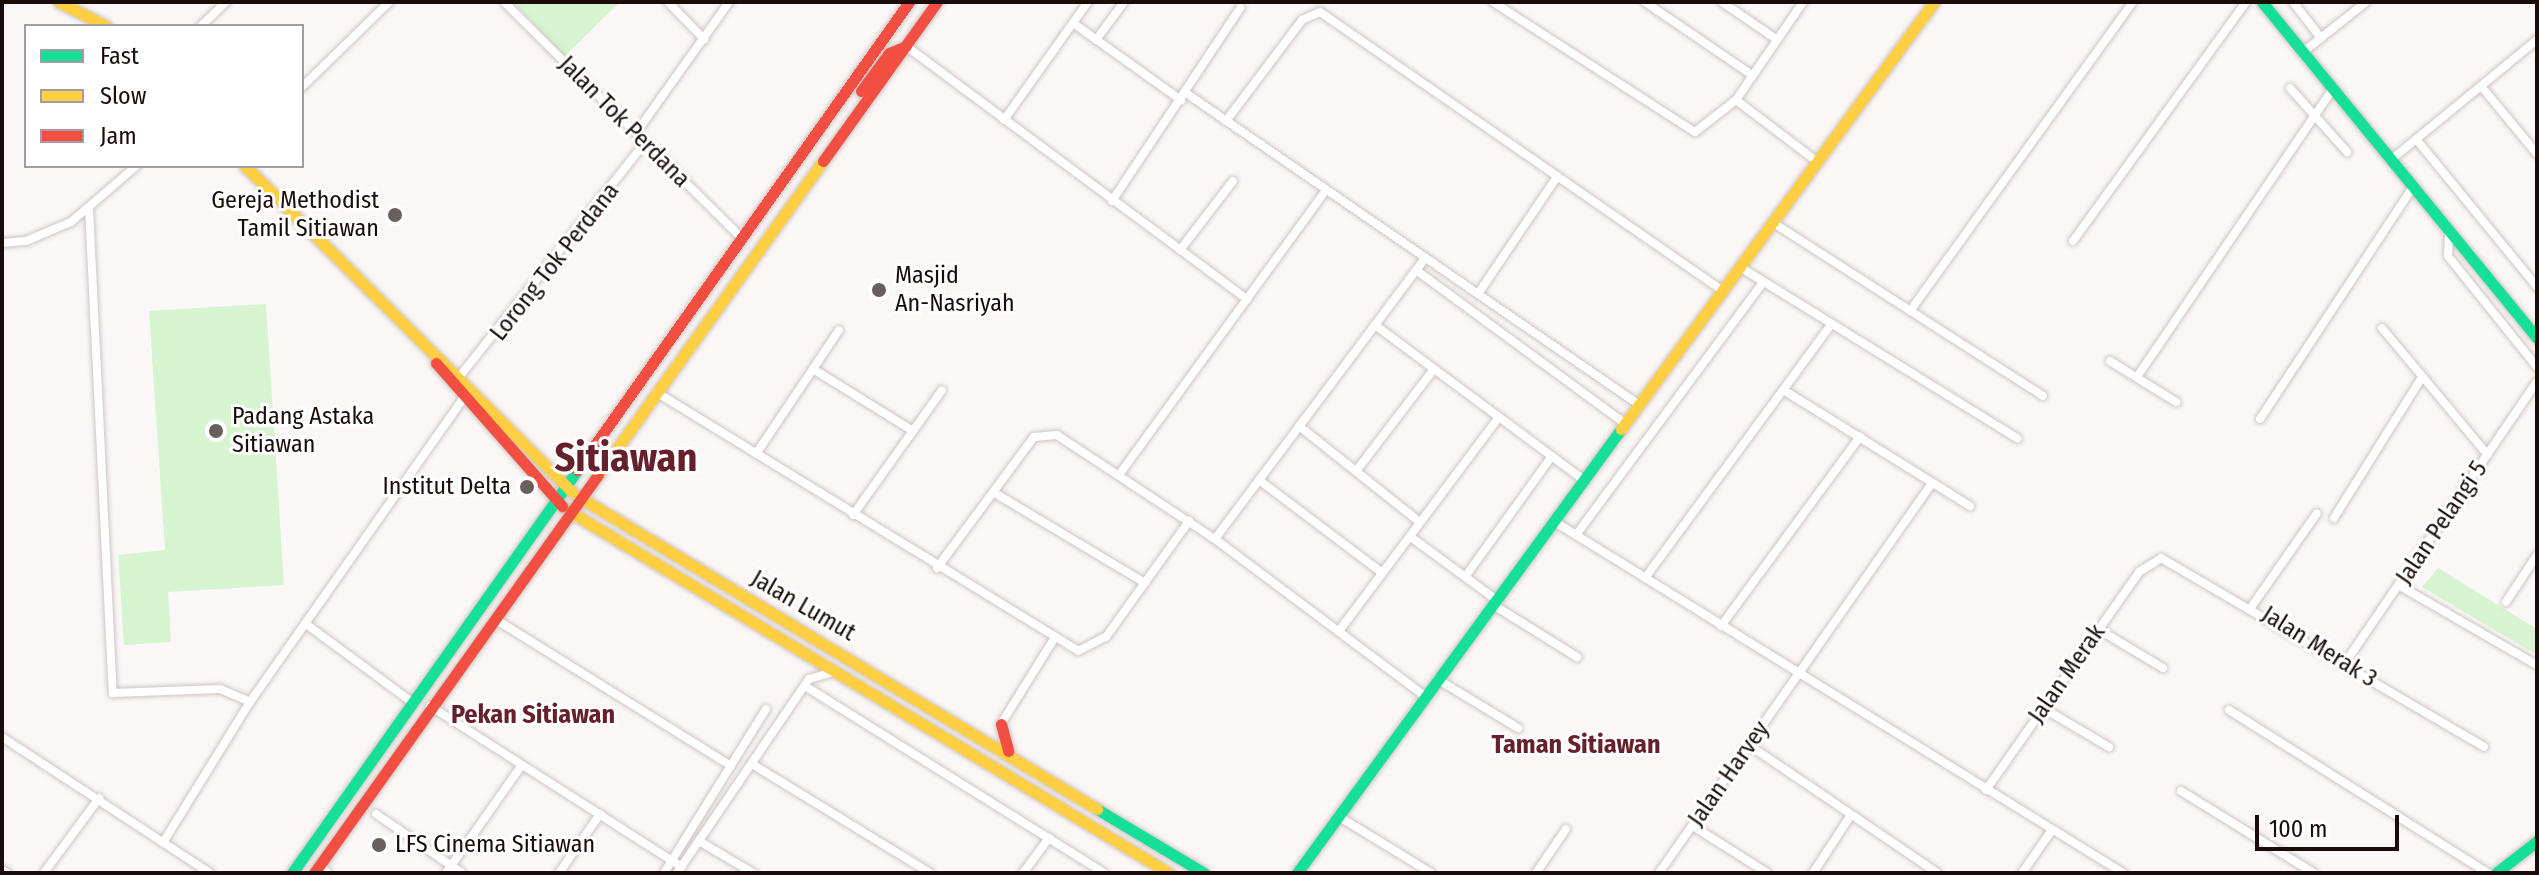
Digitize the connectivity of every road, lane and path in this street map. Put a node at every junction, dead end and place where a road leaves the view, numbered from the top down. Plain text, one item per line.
1 (59, 2) edge
2 (226, 2) edge
3 (389, 2) edge
4 (504, 2) edge
5 (668, 2) edge
6 (729, 2) edge
7 (909, 2) edge
8 (937, 2) edge
9 (1088, 2) edge
10 (1124, 2) edge
11 (1493, 2) edge
12 (1645, 2) edge
13 (1722, 2) edge
14 (1803, 2) edge
15 (2133, 2) edge
16 (2246, 2) edge
17 (2262, 2) edge
18 (2293, 2) edge
19 (2366, 2) edge
20 (1926, 4) edge
21 (1240, 8) dead end
22 (1073, 23) junction
23 (102, 24) edge
24 (203, 24) edge
25 (2321, 38) junction
26 (704, 39) junction
27 (1776, 39) junction
28 (1096, 40) junction
29 (2537, 40) edge
30 (906, 46) junction
31 (2303, 52) junction
32 (1752, 75) junction
33 (304, 85) edge
34 (2481, 86) junction
35 (2290, 88) dead end
36 (2333, 89) junction
37 (1183, 97) junction
38 (1736, 100) junction
39 (2317, 118) junction
40 (1004, 120) junction
41 (1226, 121) junction
42 (636, 133) junction
43 (2416, 139) junction
44 (645, 143) junction
45 (2347, 152) dead end
46 (2537, 154) edge
47 (807, 155) junction
48 (2392, 159) junction
49 (1815, 160) junction
50 (134, 168) edge
51 (247, 168) edge
52 (1557, 177) junction
53 (1233, 181) dead end
54 (2413, 187) junction
55 (1326, 190) junction
56 (1112, 201) junction
57 (89, 208) junction
58 (1772, 222) junction
59 (2449, 230) junction
60 (2073, 241) dead end
61 (745, 242) junction
62 (2, 243) edge
63 (1180, 250) junction
64 (1425, 258) junction
65 (1740, 267) junction
66 (1416, 270) junction
67 (1763, 282) junction
68 (2537, 287) edge
69 (1721, 290) junction
70 (1478, 294) junction
71 (1247, 299) junction
72 (1910, 311) junction
73 (1375, 325) junction
74 (1830, 326) junction
75 (2382, 328) dead end
76 (839, 330) dead end
77 (413, 334) junction
78 (2537, 338) edge
79 (2110, 361) dead end
80 (2537, 367) edge
81 (813, 369) junction
82 (1434, 369) junction
83 (460, 376) junction
84 (2137, 377) junction
85 (2422, 377) junction
86 (2537, 382) edge
87 (942, 390) dead end
88 (656, 391) junction
89 (1785, 391) junction
90 (2043, 396) dead end
91 (464, 398) junction
92 (2176, 402) dead end
93 (1638, 404) junction
94 (1499, 417) junction
95 (2260, 419) dead end
96 (1624, 423) junction
97 (1299, 426) junction
98 (913, 431) junction
99 (1860, 437) junction
100 (2017, 438) dead end
101 (756, 454) junction
102 (2488, 455) junction
103 (1552, 456) junction
104 (1357, 470) junction
105 (1119, 475) junction
106 (1259, 480) junction
107 (1584, 480) junction
108 (1932, 483) junction
109 (566, 487) junction
110 (993, 492) junction
111 (579, 497) junction
112 (555, 501) junction
113 (1970, 506) dead end
114 (569, 511) junction
115 (2317, 513) dead end
116 (853, 515) junction
117 (2334, 518) dead end
118 (1416, 519) junction
119 (1189, 521) junction
120 (1555, 522) junction
121 (1576, 535) junction
122 (1412, 538) junction
123 (1215, 539) junction
124 (2537, 555) edge
125 (2150, 560) joint
126 (937, 568) junction
127 (1381, 572) junction
128 (1465, 577) junction
129 (1645, 578) junction
130 (1145, 583) junction
131 (2400, 586) junction
132 (2506, 602) dead end
133 (1497, 603) junction
134 (2252, 606) junction
135 (492, 616) junction
136 (306, 624) junction
137 (1721, 626) junction
138 (2098, 629) junction
139 (1339, 631) junction
140 (1054, 639) junction
141 (1577, 657) dead end
142 (2345, 663) junction
143 (2537, 665) edge
144 (2163, 668) dead end
145 (845, 675) junction
146 (1798, 676) junction
147 (1437, 679) junction
148 (805, 686) junction
149 (1425, 696) junction
150 (250, 702) junction
151 (413, 703) junction
152 (429, 706) junction
153 (2043, 708) junction
154 (766, 709) dead end
155 (2229, 710) dead end
156 (1001, 724) junction
157 (1518, 728) dead end
158 (975, 733) junction
159 (2, 737) edge
160 (1749, 745) junction
161 (2109, 747) dead end
162 (2484, 747) dead end
163 (1009, 753) junction
164 (752, 764) junction
165 (522, 765) junction
166 (731, 766) junction
167 (1061, 784) junction
168 (1986, 790) junction
169 (2181, 791) dead end
170 (99, 798) junction
171 (376, 814) dead end
172 (600, 814) junction
173 (1112, 815) junction
174 (1851, 815) junction
175 (1075, 816) junction
176 (1338, 816) junction
177 (1693, 826) junction
178 (1566, 829) dead end
179 (2052, 830) junction
180 (1049, 838) junction
181 (164, 841) junction
182 (699, 841) junction
183 (2537, 841) edge
184 (1129, 847) junction
185 (673, 860) junction
186 (2300, 864) junction
187 (448, 869) edge
188 (2, 870) edge
189 (320, 870) edge
190 (680, 870) edge
191 (7, 873) edge
192 (44, 873) edge
193 (210, 873) edge
194 (292, 873) edge
195 (462, 873) edge
196 (559, 873) edge
197 (664, 873) edge
198 (753, 873) edge
199 (930, 873) edge
200 (1023, 873) edge
201 (1104, 873) edge
202 (1169, 873) edge
203 (1204, 873) edge
204 (1297, 873) edge
205 (1431, 873) edge
206 (1536, 873) edge
207 (1659, 873) edge
208 (1767, 873) edge
209 (1813, 873) edge
210 (1937, 873) edge
211 (2022, 873) edge
212 (2123, 873) edge
213 (2294, 873) edge
214 (2314, 873) edge
215 (2488, 873) edge
216 (2496, 873) edge

1 - 23 main road
2 - 24 street
3 - 33 street
4 - 42 street, Jalan Tok Perdana
5 - 26 street
6 - 26 street
7 - 47 main road
8 - 30 main road
9 - 22 street
10 - 28 street
11 - 38 street
12 - 32 street
13 - 27 street
14 - 27 street
15 - 72 street
16 - 60 street
17 - 31 main road
18 - 25 street
19 - 25 street
20 - 49 main road
21 - 37 street
22 - 28 street
22 - 40 street
25 - 31 street
26 - 42 street
27 - 32 street
28 - 37 street
29 - 34 street
30 - 40 street
30 - 47 main road
30 - 88 main road
31 - 36 main road
32 - 38 street
34 - 43 street
34 - 46 street
35 - 39 street
36 - 39 street
36 - 48 main road
37 - 41 street
37 - 56 street
38 - 49 street
39 - 45 street
39 - 84 street
40 - 56 street
41 - 52 street
41 - 55 street
42 - 44 street, Jalan Tok Perdana
43 - 48 street
43 - 68 street
44 - 61 street, Jalan Tok Perdana
44 - 83 street, Lorong Tok Perdana
47 - 61 main road
48 - 54 main road
49 - 58 main road
50 - 57 street
51 - 77 main road, Jalan Lumut
52 - 69 street
52 - 70 street
53 - 63 street
54 - 59 main road
54 - 95 street
55 - 64 street
55 - 71 street
56 - 63 street
57 - 62 street
57 - 150 street
58 - 65 main road
58 - 72 street
59 - 78 main road
59 - 80 street
61 - 109 main road
63 - 71 street
64 - 66 street
64 - 70 street
65 - 67 street
65 - 69 main road
66 - 73 street
66 - 96 street
67 - 74 street
67 - 121 street
69 - 93 main road
70 - 93 street
71 - 105 street
72 - 90 street
73 - 82 street
73 - 97 street
74 - 89 street
74 - 100 street
75 - 85 street
76 - 81 street
77 - 83 main road, Jalan Lumut
77 - 91 main road, Jalan Lumut
79 - 84 street
81 - 98 street
81 - 101 street
82 - 94 street
82 - 104 street
83 - 109 main road, Jalan Lumut
84 - 92 street
85 - 102 street
85 - 117 street
86 - 102 street, Jalan Pelangi 5
87 - 98 street
88 - 101 street
88 - 111 main road
89 - 99 street
89 - 129 street
91 - 112 main road, Jalan Lumut
91 - 136 street
93 - 96 main road
94 - 103 street
94 - 118 street
96 - 107 main road
97 - 104 street
97 - 106 street
98 - 116 street
99 - 108 street
99 - 137 street
101 - 116 street
102 - 131 street, Jalan Pelangi 5
103 - 107 street
103 - 128 street
104 - 118 street
105 - 110 street
105 - 119 street
106 - 123 street
106 - 127 street
107 - 120 main road
108 - 113 street
108 - 146 street, Jalan Harvey
109 - 111 main road, Jalan Lumut
109 - 112 main road
110 - 126 street
110 - 130 street
111 - 114 main road
111 - 158 main road, Jalan Lumut
112 - 114 main road, Jalan Lumut
112 - 151 main road
114 - 135 main road
114 - 145 main road, Jalan Lumut
115 - 134 street
116 - 126 street
118 - 122 street
119 - 123 street
119 - 130 street
120 - 121 street
120 - 133 main road
121 - 129 street
122 - 127 street
122 - 128 street
123 - 139 street
124 - 132 street
125 - 134 street, Jalan Merak 3
125 - 138 street, Jalan Merak
126 - 140 street
127 - 139 street
128 - 133 street
129 - 137 street
130 - 140 street
131 - 142 street, Jalan Pelangi 5
131 - 143 street
133 - 141 street
133 - 147 main road
134 - 142 street, Jalan Merak 3
135 - 152 main road
135 - 166 street
136 - 150 street
136 - 151 street
137 - 146 street
138 - 144 street
138 - 153 street, Jalan Merak
139 - 149 street
140 - 156 street
142 - 162 street, Jalan Merak 3
145 - 148 street
145 - 175 main road, Jalan Lumut
146 - 160 street, Jalan Harvey
146 - 168 street
147 - 149 main road
147 - 157 street
148 - 164 street
148 - 180 street
149 - 176 main road
150 - 181 street
151 - 194 main road
152 - 165 street
152 - 189 main road
153 - 161 street
153 - 168 street, Jalan Merak
154 - 166 street
155 - 215 street
156 - 158 main road
156 - 163 main road
158 - 163 main road, Jalan Lumut
159 - 170 street
160 - 174 street
160 - 177 street, Jalan Harvey
163 - 167 main road, Jalan Lumut
164 - 182 street
164 - 199 street
165 - 172 street
165 - 187 street
166 - 185 street
167 - 173 main road, Jalan Lumut
167 - 175 main road
168 - 179 street
169 - 186 street
170 - 181 street
170 - 192 street
171 - 187 street
172 - 185 street
172 - 196 street
173 - 184 main road
173 - 203 main road, Jalan Lumut
174 - 209 street
174 - 210 street
175 - 184 main road, Jalan Lumut
176 - 204 main road
176 - 205 street
177 - 207 street, Jalan Harvey
177 - 208 street
178 - 206 street
179 - 211 street
179 - 212 street
180 - 200 street
180 - 201 street
181 - 193 street
182 - 190 street
182 - 198 street
183 - 216 main road
184 - 202 main road, Jalan Lumut
185 - 190 street
185 - 197 street
186 - 213 street
186 - 214 street
187 - 195 street
188 - 191 street

